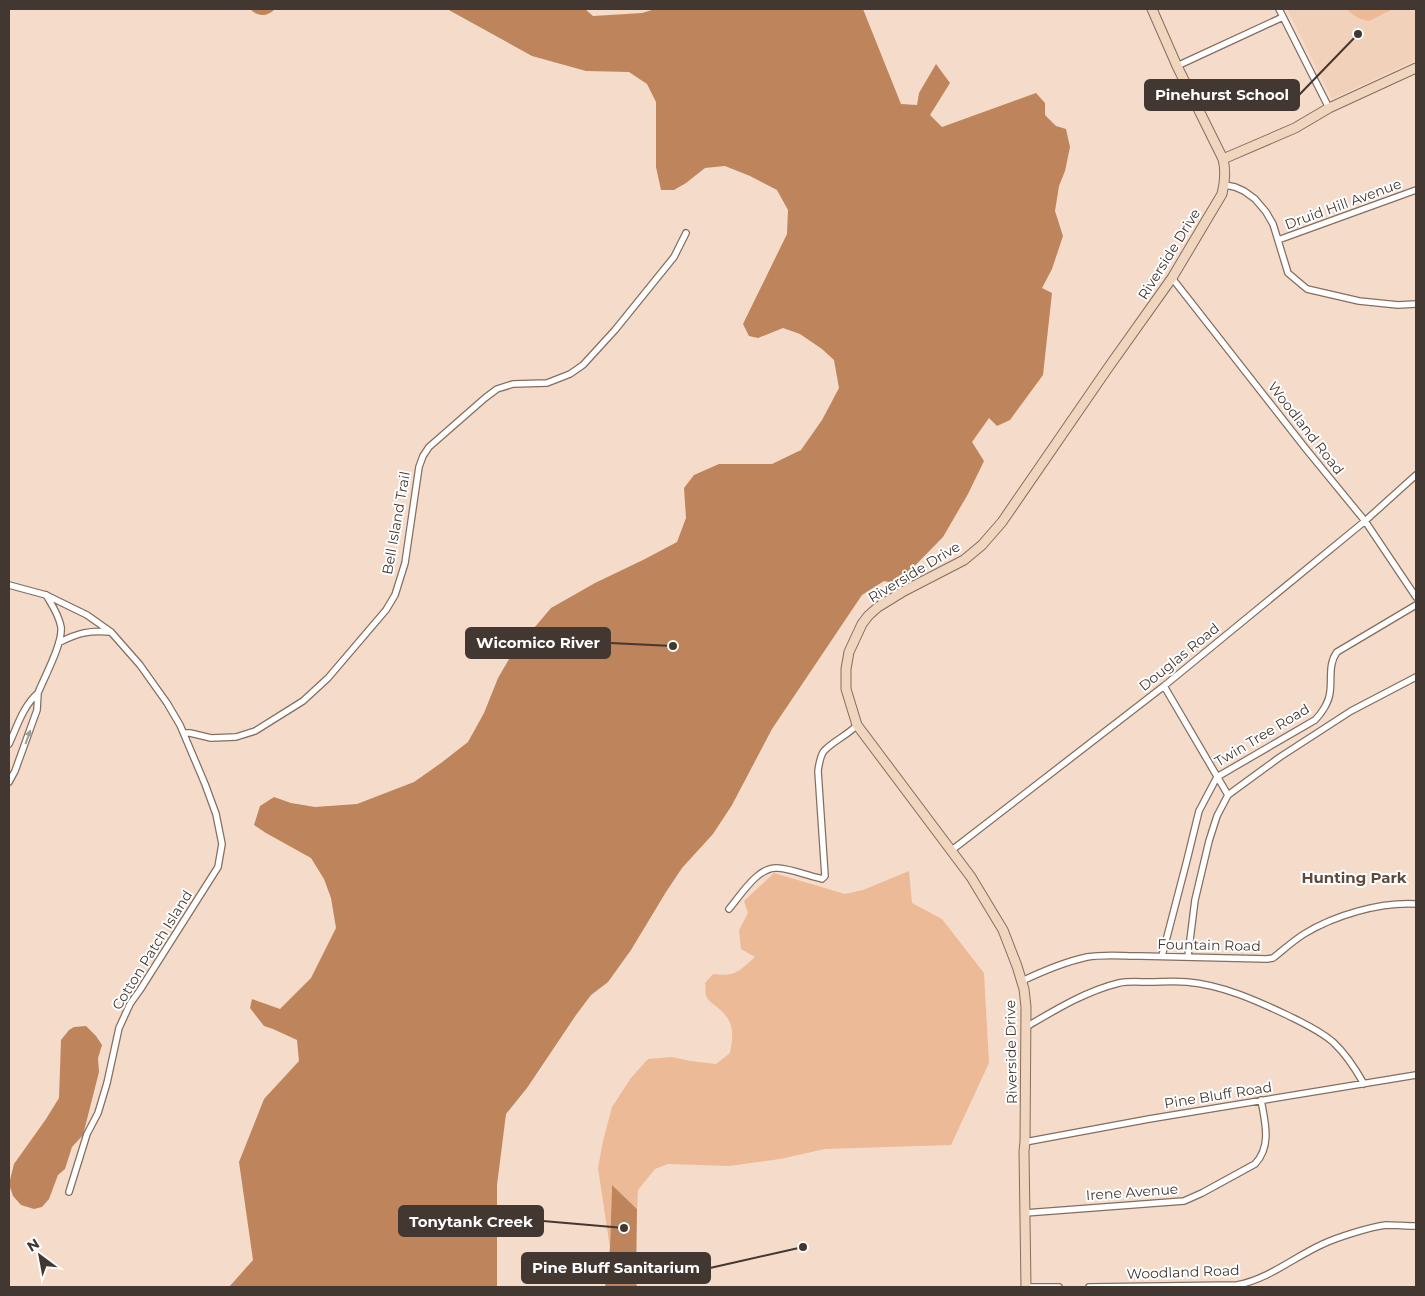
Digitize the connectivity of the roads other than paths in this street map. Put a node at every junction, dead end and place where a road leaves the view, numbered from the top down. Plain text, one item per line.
1 (1152, 9) edge
2 (1279, 9) edge
3 (1283, 17) junction
4 (1176, 66) junction
5 (1416, 68) edge
6 (1329, 108) junction
7 (1224, 159) junction
8 (1225, 185) junction
9 (1416, 190) edge
10 (686, 233) dead end
11 (1278, 240) junction
12 (1172, 278) junction
13 (1416, 304) edge
14 (1416, 475) edge
15 (1364, 521) junction
16 (9, 585) edge
17 (46, 595) junction
18 (1416, 597) edge
19 (1416, 605) edge
20 (111, 632) junction
21 (60, 642) junction
22 (1416, 677) edge
23 (1164, 686) junction
24 (38, 694) junction
25 (857, 725) junction
26 (185, 733) junction
27 (9, 744) edge
28 (1217, 777) junction
29 (9, 782) edge
30 (1228, 795) junction
31 (952, 850) junction
32 (1416, 904) edge
33 (730, 909) dead end
34 (1162, 956) junction
35 (1188, 956) junction
36 (1022, 981) junction
37 (1026, 1027) junction
38 (1416, 1075) edge
39 (1364, 1084) junction
40 (1261, 1100) junction
41 (1025, 1142) junction
42 (69, 1192) dead end
43 (1025, 1213) junction
44 (1416, 1226) edge
45 (1026, 1287) edge
46 (1059, 1287) edge
47 (1089, 1287) edge

1 - 4 street, Riverside Drive
2 - 3 street
3 - 4 street
3 - 6 street
4 - 7 street, Riverside Drive
5 - 6 street
6 - 7 street
7 - 8 street, Riverside Drive
8 - 11 street
8 - 12 street, Riverside Drive
9 - 11 street, Druid Hill Avenue
10 - 26 street, Bell Island Trail
11 - 13 street
12 - 15 street, Woodland Road
12 - 25 street, Riverside Drive
14 - 15 street, Douglas Road
15 - 18 street, Woodland Road
15 - 23 street, Douglas Road
16 - 17 street
17 - 20 street
17 - 21 street
19 - 28 street, Twin Tree Road
20 - 21 street
20 - 26 street
21 - 24 street
22 - 30 street
23 - 28 street
23 - 31 street, Douglas Road
24 - 27 street
29 -> 24 street
25 - 31 street, Riverside Drive
25 - 33 street
26 - 42 street, Cotton Patch Island
28 - 30 street
28 - 34 street, Twin Tree Road
30 - 35 street
31 - 36 street, Riverside Drive
32 - 35 street, Fountain Road
34 - 35 street, Fountain Road
34 - 36 street, Fountain Road
36 - 37 street, Riverside Drive
37 - 39 street
37 - 41 street, Riverside Drive
38 - 39 street, Pine Bluff Road
39 - 40 street, Pine Bluff Road
40 - 41 street, Pine Bluff Road
40 - 43 street, Irene Avenue
41 - 43 street, Riverside Drive
43 - 45 street, Riverside Drive
44 - 47 street, Woodland Road
45 - 46 street

